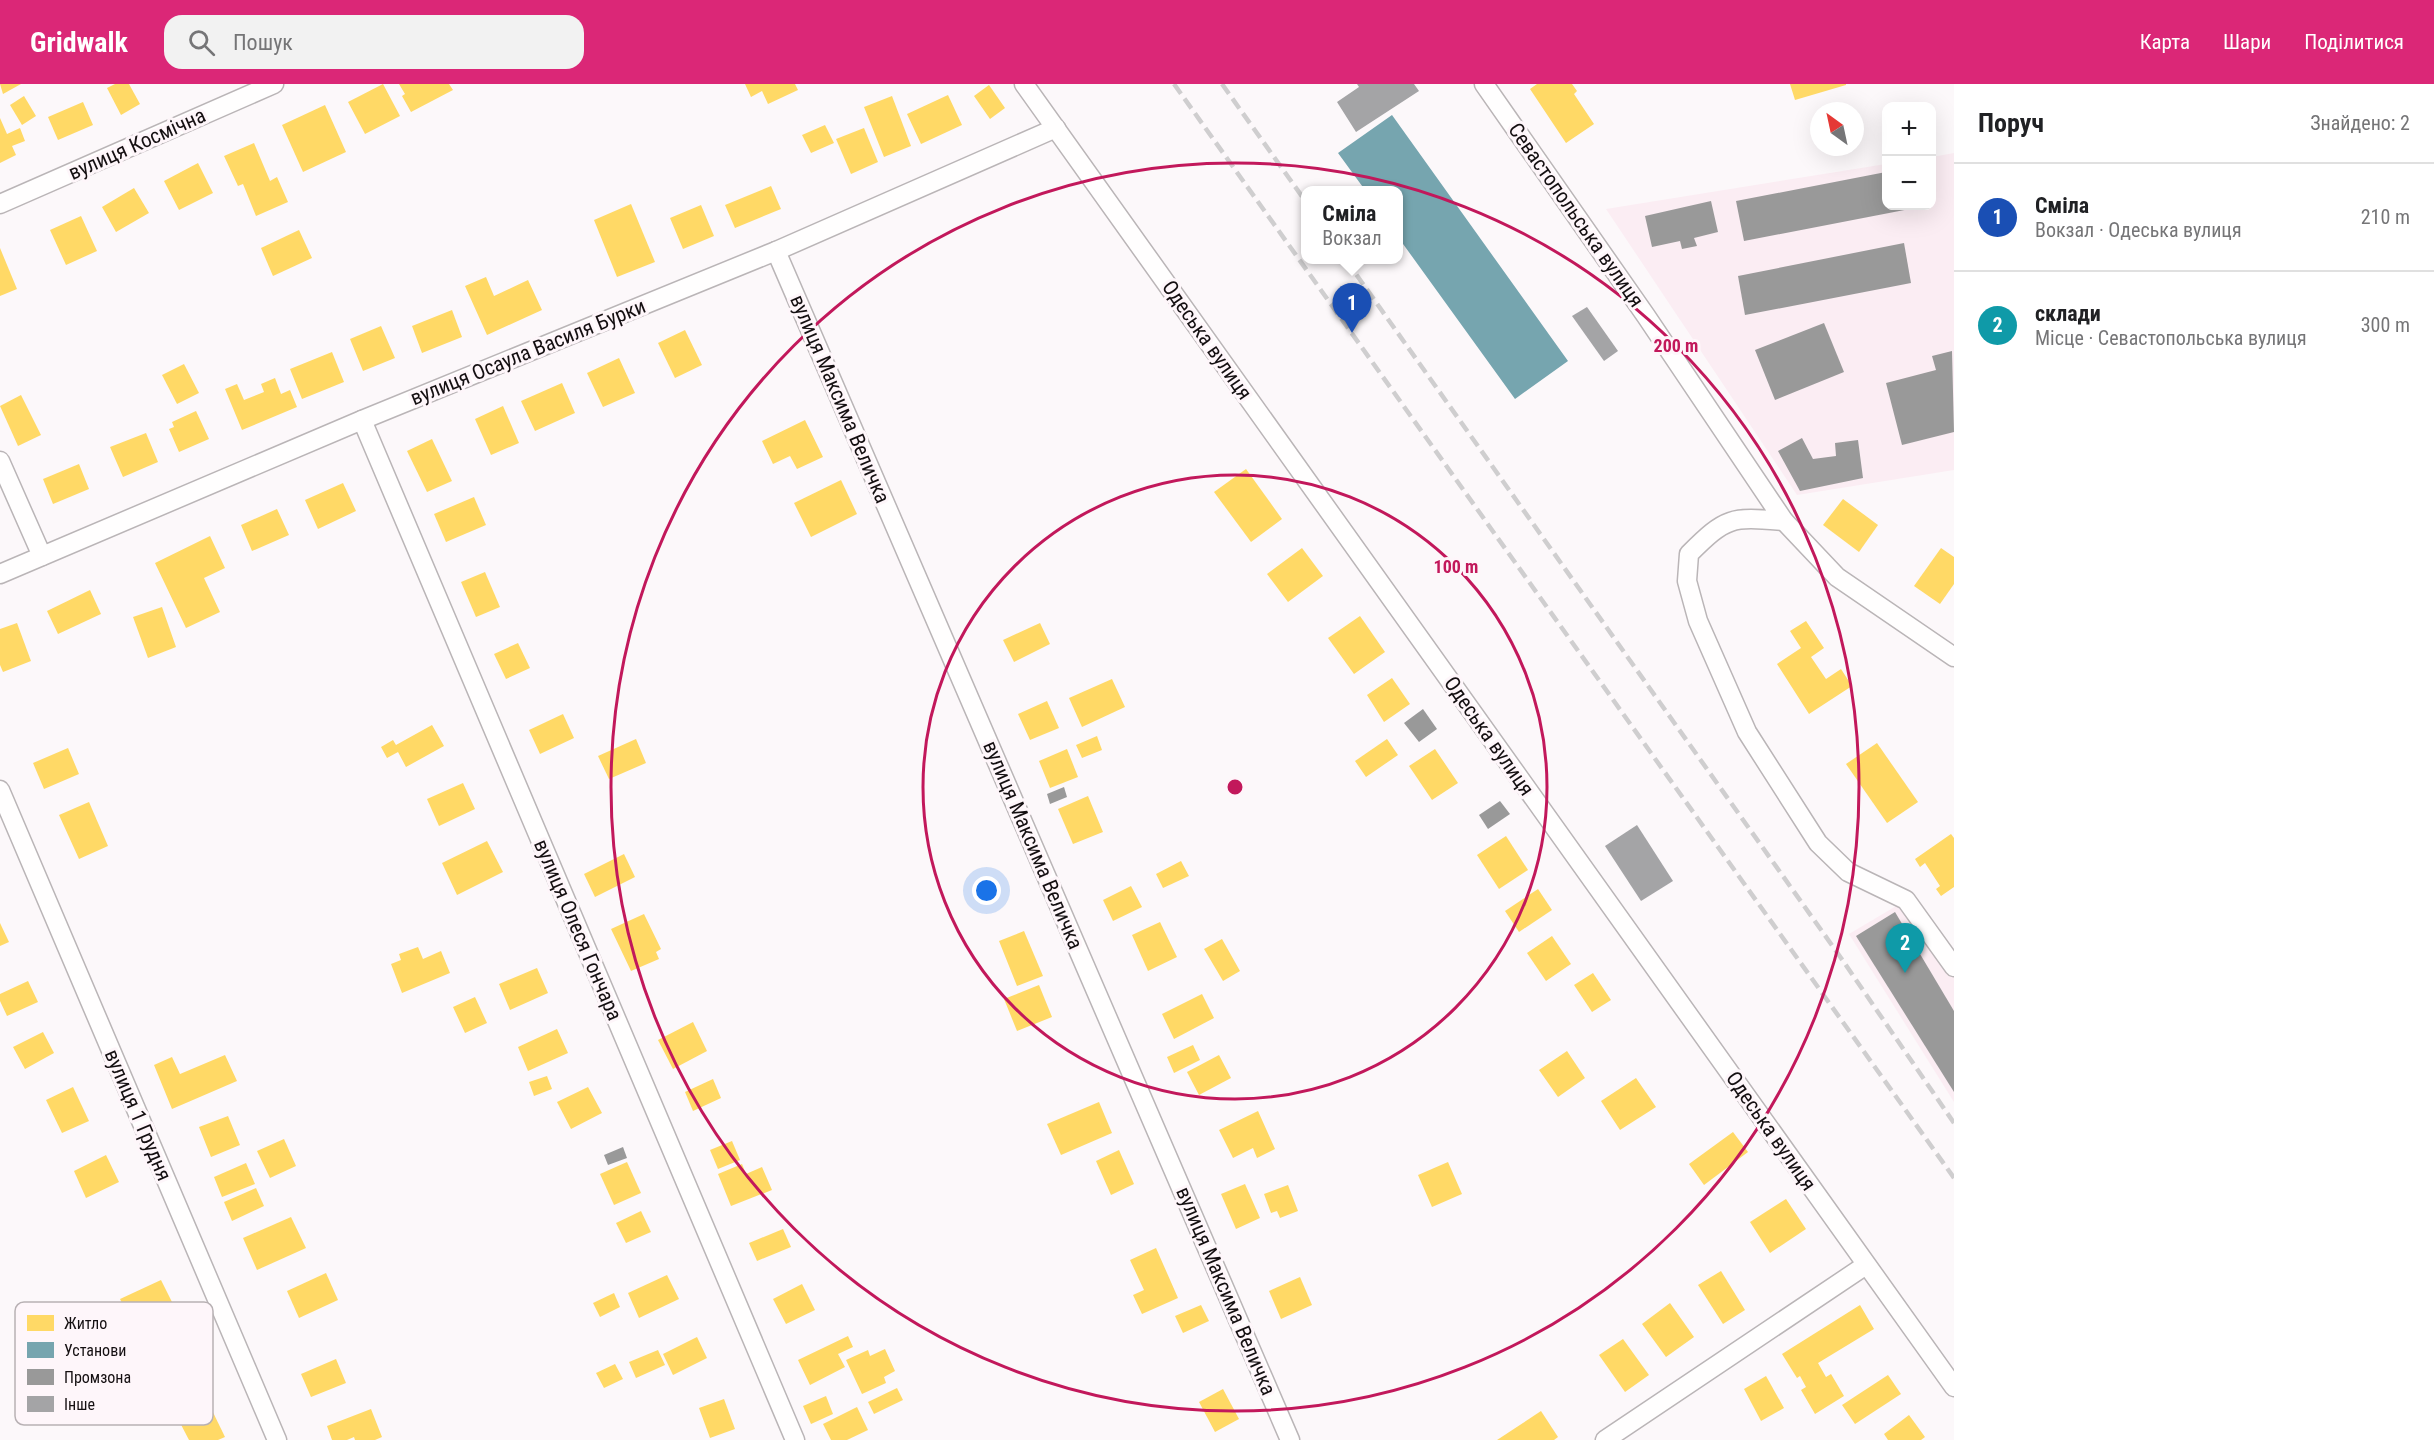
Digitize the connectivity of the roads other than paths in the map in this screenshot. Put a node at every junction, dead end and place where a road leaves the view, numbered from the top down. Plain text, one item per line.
1 (274, 84) edge
2 (1024, 84) edge
3 (1484, 84) edge
4 (1056, 128) junction
5 (0, 204) edge
6 (776, 251) junction
7 (362, 420) junction
8 (0, 461) edge
9 (1784, 521) junction
10 (42, 556) junction
11 (0, 574) edge
12 (1954, 657) edge
13 (0, 790) edge
14 (1954, 967) edge
15 (1866, 1265) junction
16 (1954, 1387) edge
17 (277, 1440) edge
18 (795, 1440) edge
19 (1290, 1440) edge
20 (1605, 1440) edge

1 - 5 street, вулиця Космічна
2 - 4 street, Одеська вулиця
3 - 9 street, Севастопольська вулиця
4 - 6 street, вулиця Осаула Василя Бурки
4 - 15 street, Одеська вулиця
6 - 7 street, вулиця Осаула Василя Бурки
6 - 19 street, вулиця Максима Величка
7 - 10 street, вулиця Осаула Василя Бурки
7 - 18 street, вулиця Олеся Гончара
8 - 10 street
9 - 12 street, Севастопольська вулиця
9 - 14 street
10 - 11 street, вулиця Осаула Василя Бурки
13 - 17 street, вулиця 1 Грудня
15 - 16 street, Одеська вулиця
15 - 20 street

